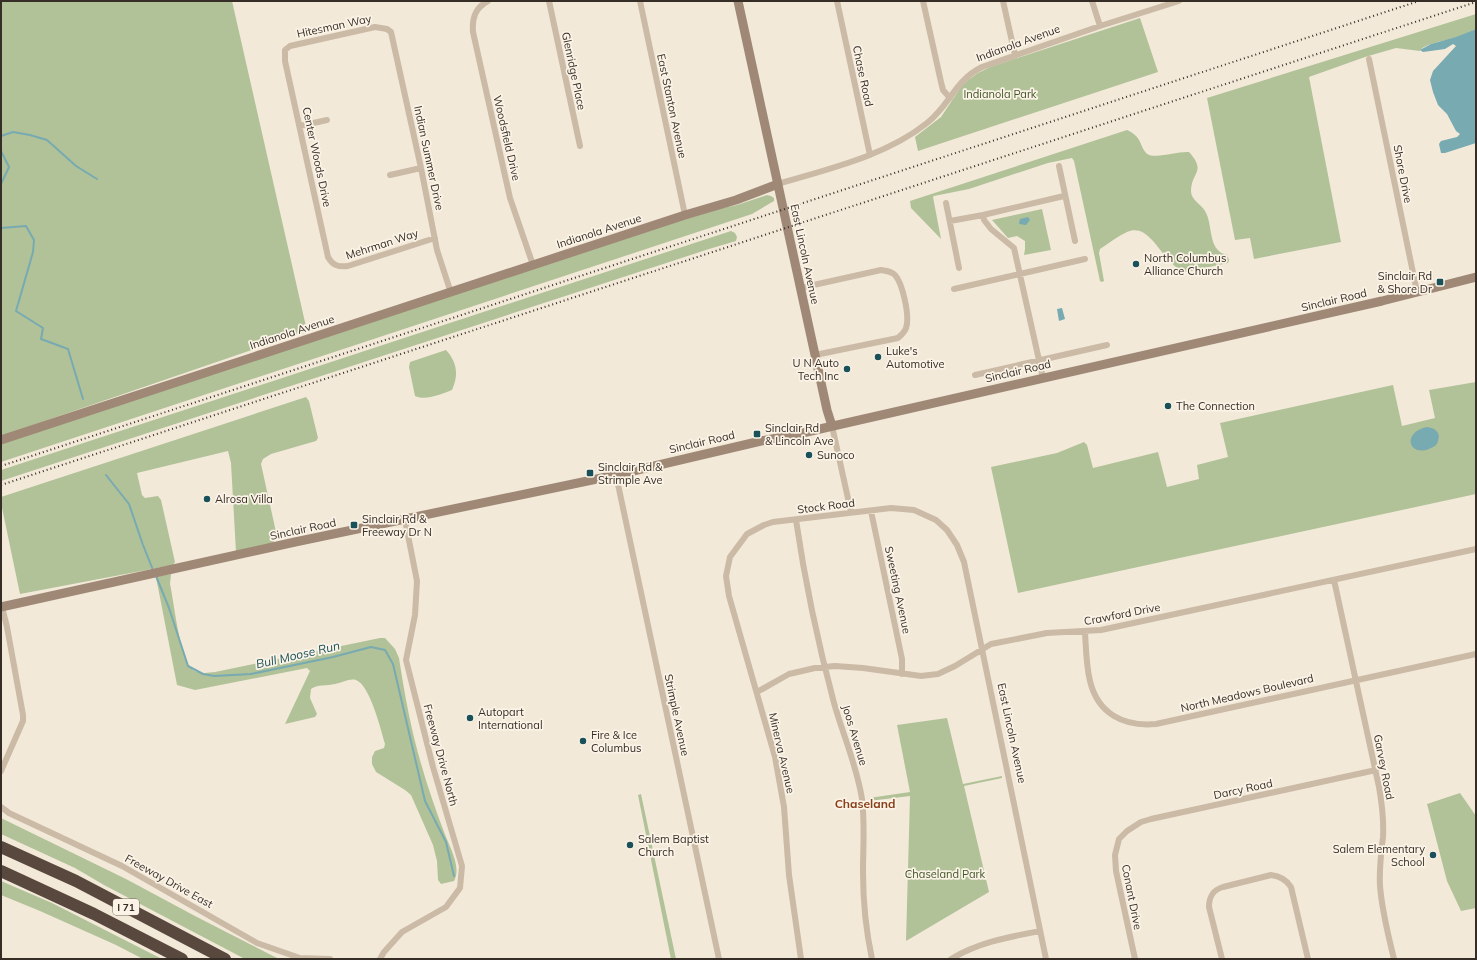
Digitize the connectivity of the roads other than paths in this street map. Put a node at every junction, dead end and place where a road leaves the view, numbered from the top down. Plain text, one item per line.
1 (488, 1) edge
2 (549, 1) edge
3 (640, 1) edge
4 (738, 1) edge
5 (837, 1) edge
6 (923, 1) edge
7 (1003, 1) edge
8 (1092, 1) edge
9 (1179, 1) edge
10 (1100, 26) junction
11 (387, 29) joint
12 (285, 50) joint
13 (1015, 55) junction
14 (1369, 59) dead end
15 (950, 98) junction
16 (327, 120) dead end
17 (300, 126) junction
18 (580, 146) dead end
19 (870, 155) junction
20 (1059, 166) dead end
21 (421, 168) junction
22 (390, 175) dead end
23 (778, 184) junction
24 (1064, 196) junction
25 (946, 203) dead end
26 (685, 215) junction
27 (983, 215) junction
28 (950, 221) junction
29 (436, 238) junction
30 (1075, 241) dead end
31 (1085, 259) dead end
32 (533, 265) junction
33 (335, 266) joint
34 (960, 268) dead end
35 (1020, 274) junction
36 (1476, 277) edge
37 (800, 288) junction
38 (954, 289) dead end
39 (1417, 292) junction
40 (451, 293) junction
41 (1107, 345) dead end
42 (815, 355) junction
43 (1039, 361) junction
44 (975, 375) dead end
45 (1043, 378) junction
46 (832, 426) junction
47 (1, 440) edge
48 (616, 475) junction
49 (871, 511) junction
50 (851, 512) junction
51 (405, 520) junction
52 (796, 520) junction
53 (936, 520) joint
54 (1476, 549) edge
55 (730, 557) joint
56 (1334, 580) junction
57 (1, 607) edge
58 (1085, 632) junction
59 (982, 649) junction
60 (1476, 654) edge
61 (824, 667) junction
62 (902, 674) junction
63 (1356, 680) junction
64 (757, 692) junction
65 (1376, 770) junction
66 (1, 771) edge
67 (1, 807) edge
68 (1119, 839) joint
69 (1, 847) edge
70 (1, 871) edge
71 (1040, 931) junction
72 (182, 959) edge
73 (225, 959) edge
74 (330, 959) edge
75 (380, 959) edge
76 (719, 959) edge
77 (801, 959) edge
78 (872, 959) edge
79 (951, 959) edge
80 (1046, 959) edge
81 (1135, 959) edge
82 (1222, 959) edge
83 (1308, 959) edge
84 (1394, 959) edge

1 - 32 street, Woodsfield Drive
2 - 18 street, Glenridge Place
3 - 26 street, East Stanton Avenue
4 - 23 main road, East Lincoln Avenue
5 - 19 street, Chase Road
6 - 15 street
7 - 13 street
8 - 10 street
9 - 10 street, Indianola Avenue
10 - 13 street, Indianola Avenue
11 - 12 street, Hitesman Way
11 - 21 street, Indian Summer Drive
12 - 17 street, Center Woods Drive
13 - 15 street, Indianola Avenue
14 - 39 street, Shore Drive
15 - 19 street, Indianola Avenue
16 - 17 street
17 - 33 street, Center Woods Drive
19 - 23 street, Indianola Avenue
20 - 24 street
21 - 22 street
21 - 29 street, Indian Summer Drive
23 - 26 main road, Indianola Avenue
23 - 37 main road, East Lincoln Avenue
24 - 27 street
24 - 30 street
25 - 28 street
26 - 32 main road, Indianola Avenue
27 - 28 street
27 - 35 street
28 - 34 street
29 - 33 street, Mehrman Way
29 - 40 street, Indian Summer Drive
31 - 35 street
32 - 40 main road, Indianola Avenue
35 - 38 street
35 - 43 street
36 - 39 main road, Sinclair Road
37 - 42 main road, East Lincoln Avenue
37 - 42 street
39 - 45 main road, Sinclair Road
40 - 47 main road, Indianola Avenue
41 - 43 street
42 - 46 main road, East Lincoln Avenue
43 - 44 street
43 - 45 street
45 - 46 main road, Sinclair Road
46 - 48 main road, Sinclair Road
46 - 50 street, East Lincoln Avenue
48 - 51 main road, Sinclair Road
48 - 76 street, Strimple Avenue
49 - 50 street, Stock Road
49 - 53 street, Stock Road
49 - 62 street, Sweeting Avenue
50 - 52 street, Stock Road
51 - 57 main road, Sinclair Road
51 - 75 street, Freeway Drive North
52 - 55 street, Stock Road
52 - 61 street, Joos Avenue
53 - 59 street, East Lincoln Avenue
54 - 56 street, Crawford Drive
55 - 64 street, Minerva Avenue
56 - 58 street, Crawford Drive
56 - 63 street, Garvey Road
57 - 66 street
58 - 59 street, Crawford Drive
58 - 63 street, North Meadows Boulevard
59 - 62 street, Crawford Drive
59 - 71 street, East Lincoln Avenue
60 - 63 street, North Meadows Boulevard
61 - 62 street, Crawford Drive
61 - 64 street, Crawford Drive
61 - 78 street, Joos Avenue
63 - 65 street, Garvey Road
64 - 77 street, Minerva Avenue
65 - 68 street, Darcy Road
65 - 84 street, Garvey Road
67 - 74 street, Freeway Drive East
68 - 81 street, Conant Drive
69 - 73 highway, I 71
70 - 72 highway, I 71
71 - 79 street
71 - 80 street, East Lincoln Avenue
82 - 83 street

